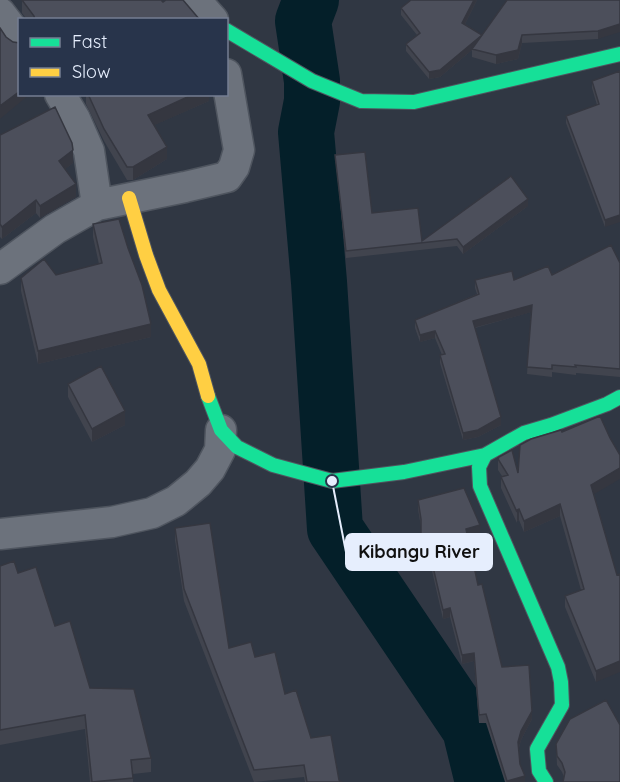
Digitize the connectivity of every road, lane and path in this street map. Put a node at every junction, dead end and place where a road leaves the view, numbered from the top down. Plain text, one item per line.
1 (195, 0) edge
2 (0, 13) edge
3 (211, 18) edge
4 (228, 31) edge
5 (18, 36) edge
6 (620, 54) edge
7 (228, 86) edge
8 (61, 96) edge
9 (129, 198) junction
10 (97, 205) junction
11 (0, 269) edge
12 (620, 397) edge
13 (221, 430) junction
14 (485, 455) junction
15 (0, 534) edge
16 (546, 782) edge

1 - 3 street
2 - 5 street
4 - 6 street
7 - 9 street
8 - 10 street
9 - 10 street
9 - 13 street
10 - 11 street
12 - 14 street
13 - 14 street
13 - 15 street
14 - 16 street

